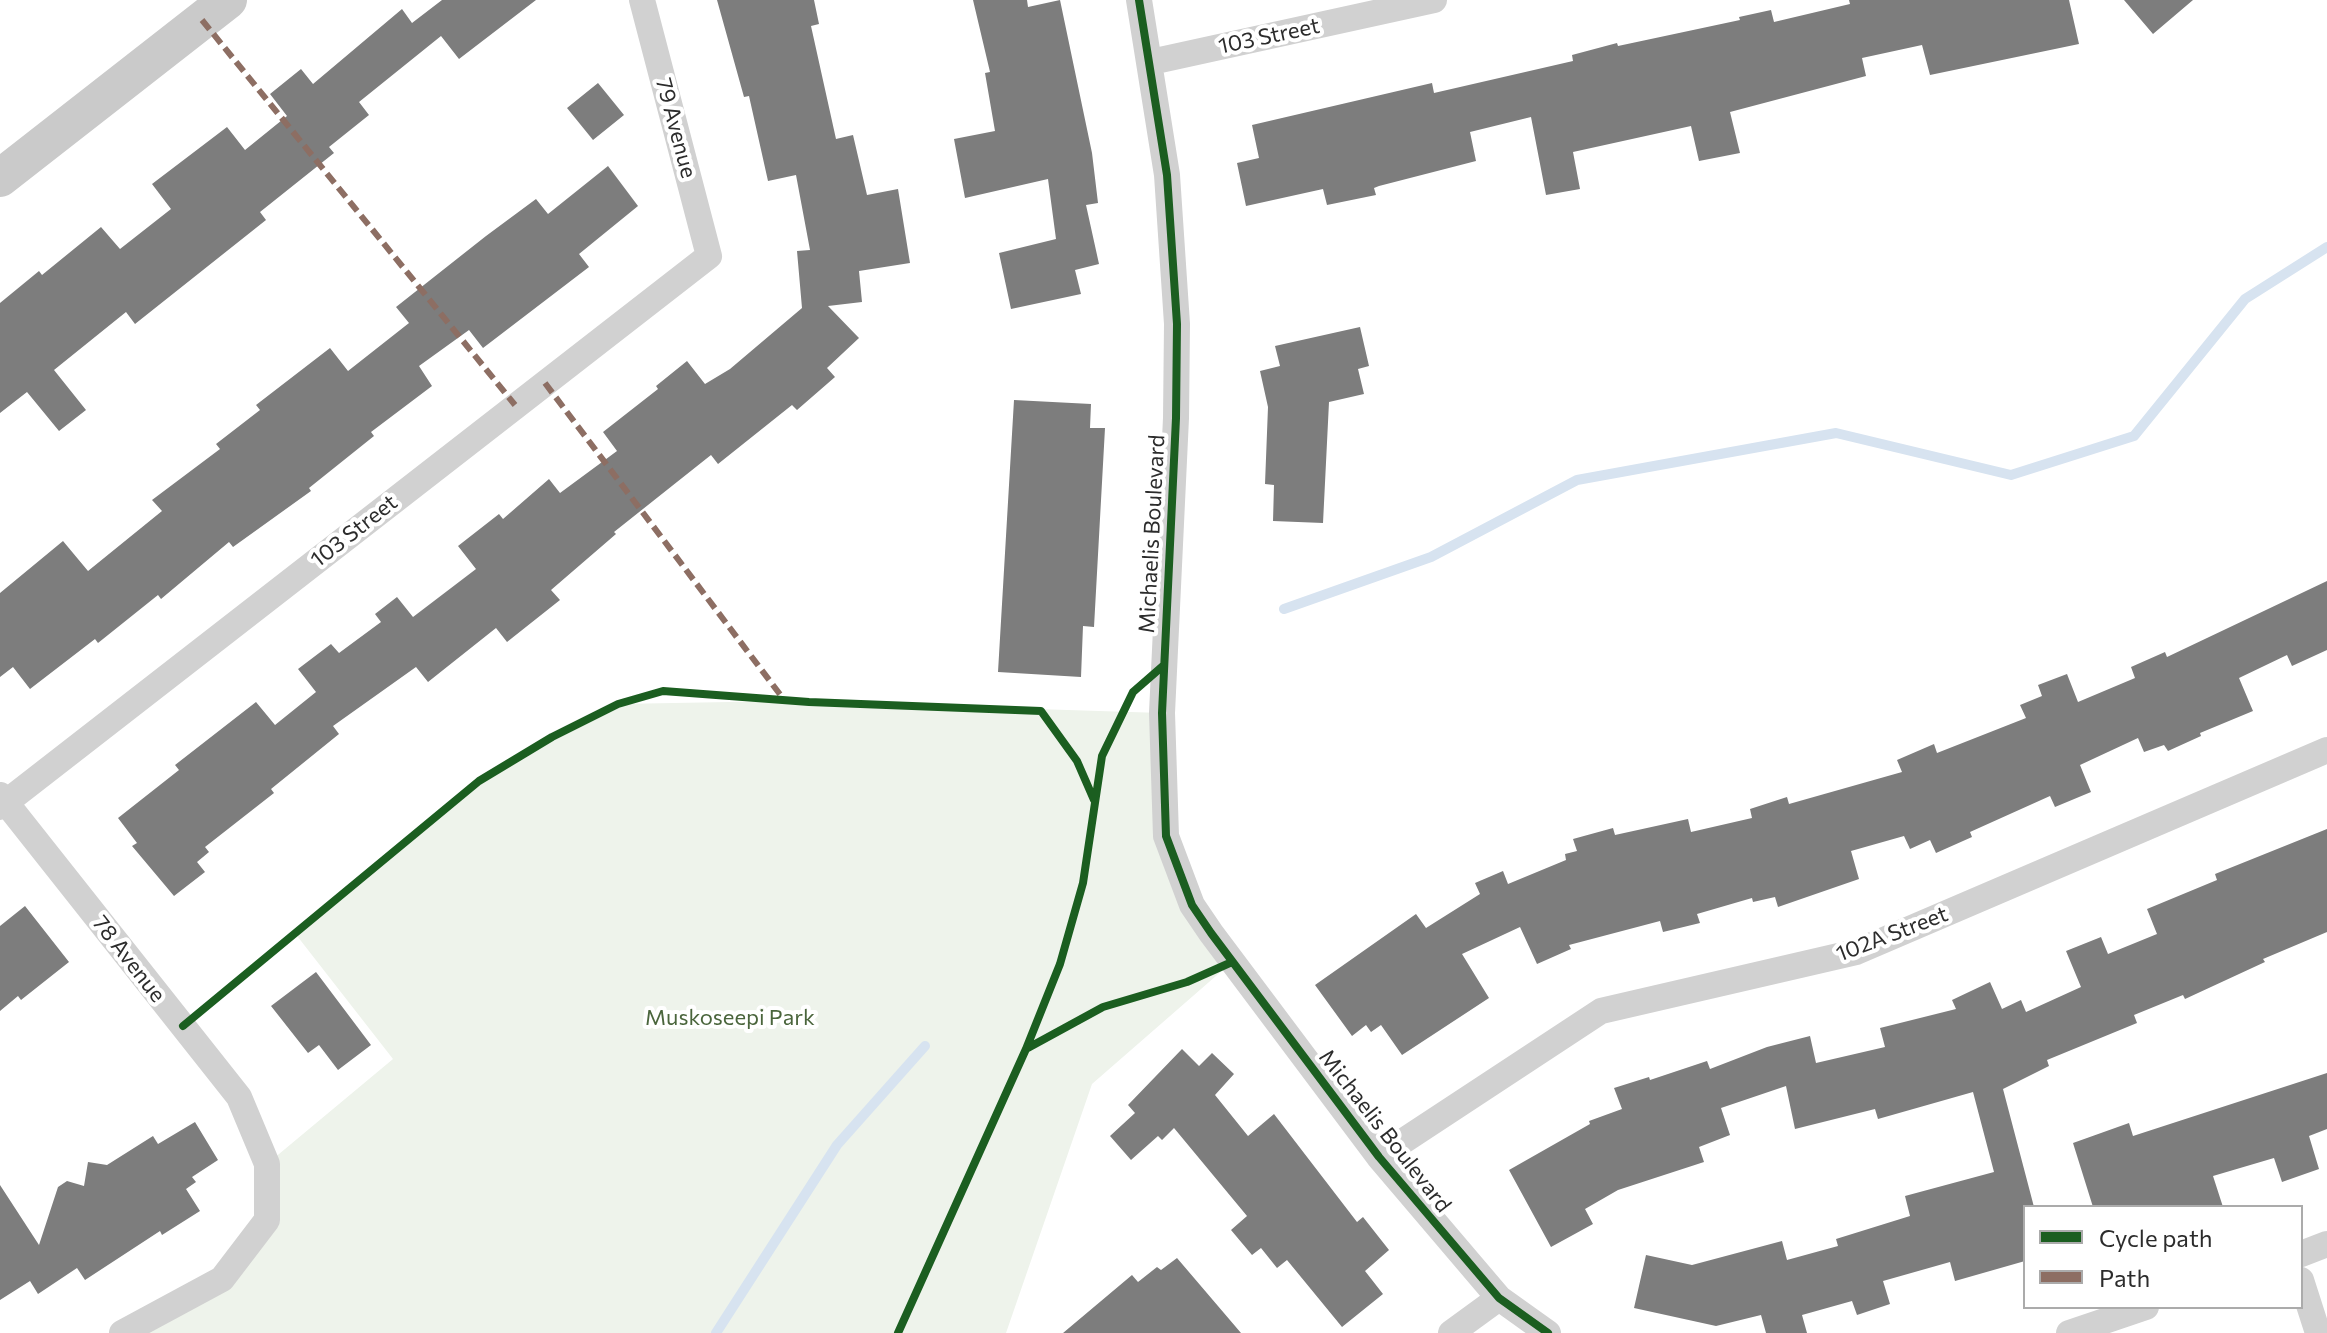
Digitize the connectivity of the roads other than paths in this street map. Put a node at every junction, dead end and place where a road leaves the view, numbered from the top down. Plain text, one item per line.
1 (228, 0) edge
2 (642, 0) edge
3 (1139, 0) edge
4 (1434, 0) edge
5 (1151, 62) junction
6 (0, 178) edge
7 (709, 256) joint
8 (2327, 750) edge
9 (2, 802) edge
10 (1379, 1157) junction
11 (2327, 1244) edge
12 (2303, 1253) edge
13 (2303, 1286) edge
14 (1499, 1298) junction
15 (2140, 1309) edge
16 (122, 1333) edge
17 (1451, 1333) edge
18 (1548, 1333) edge
19 (2069, 1333) edge
20 (2318, 1333) edge

1 - 6 street
2 - 7 street, 79 Avenue
3 - 5 street, Michaelis Boulevard
4 - 5 street, 103 Street
5 - 10 street, Michaelis Boulevard
7 - 9 street, 103 Street
8 - 10 street, 102A Street
9 - 16 street, 78 Avenue
10 - 14 street, Michaelis Boulevard
11 - 12 street
13 - 20 street
14 - 17 street
14 - 18 street, Michaelis Boulevard
15 - 19 street

